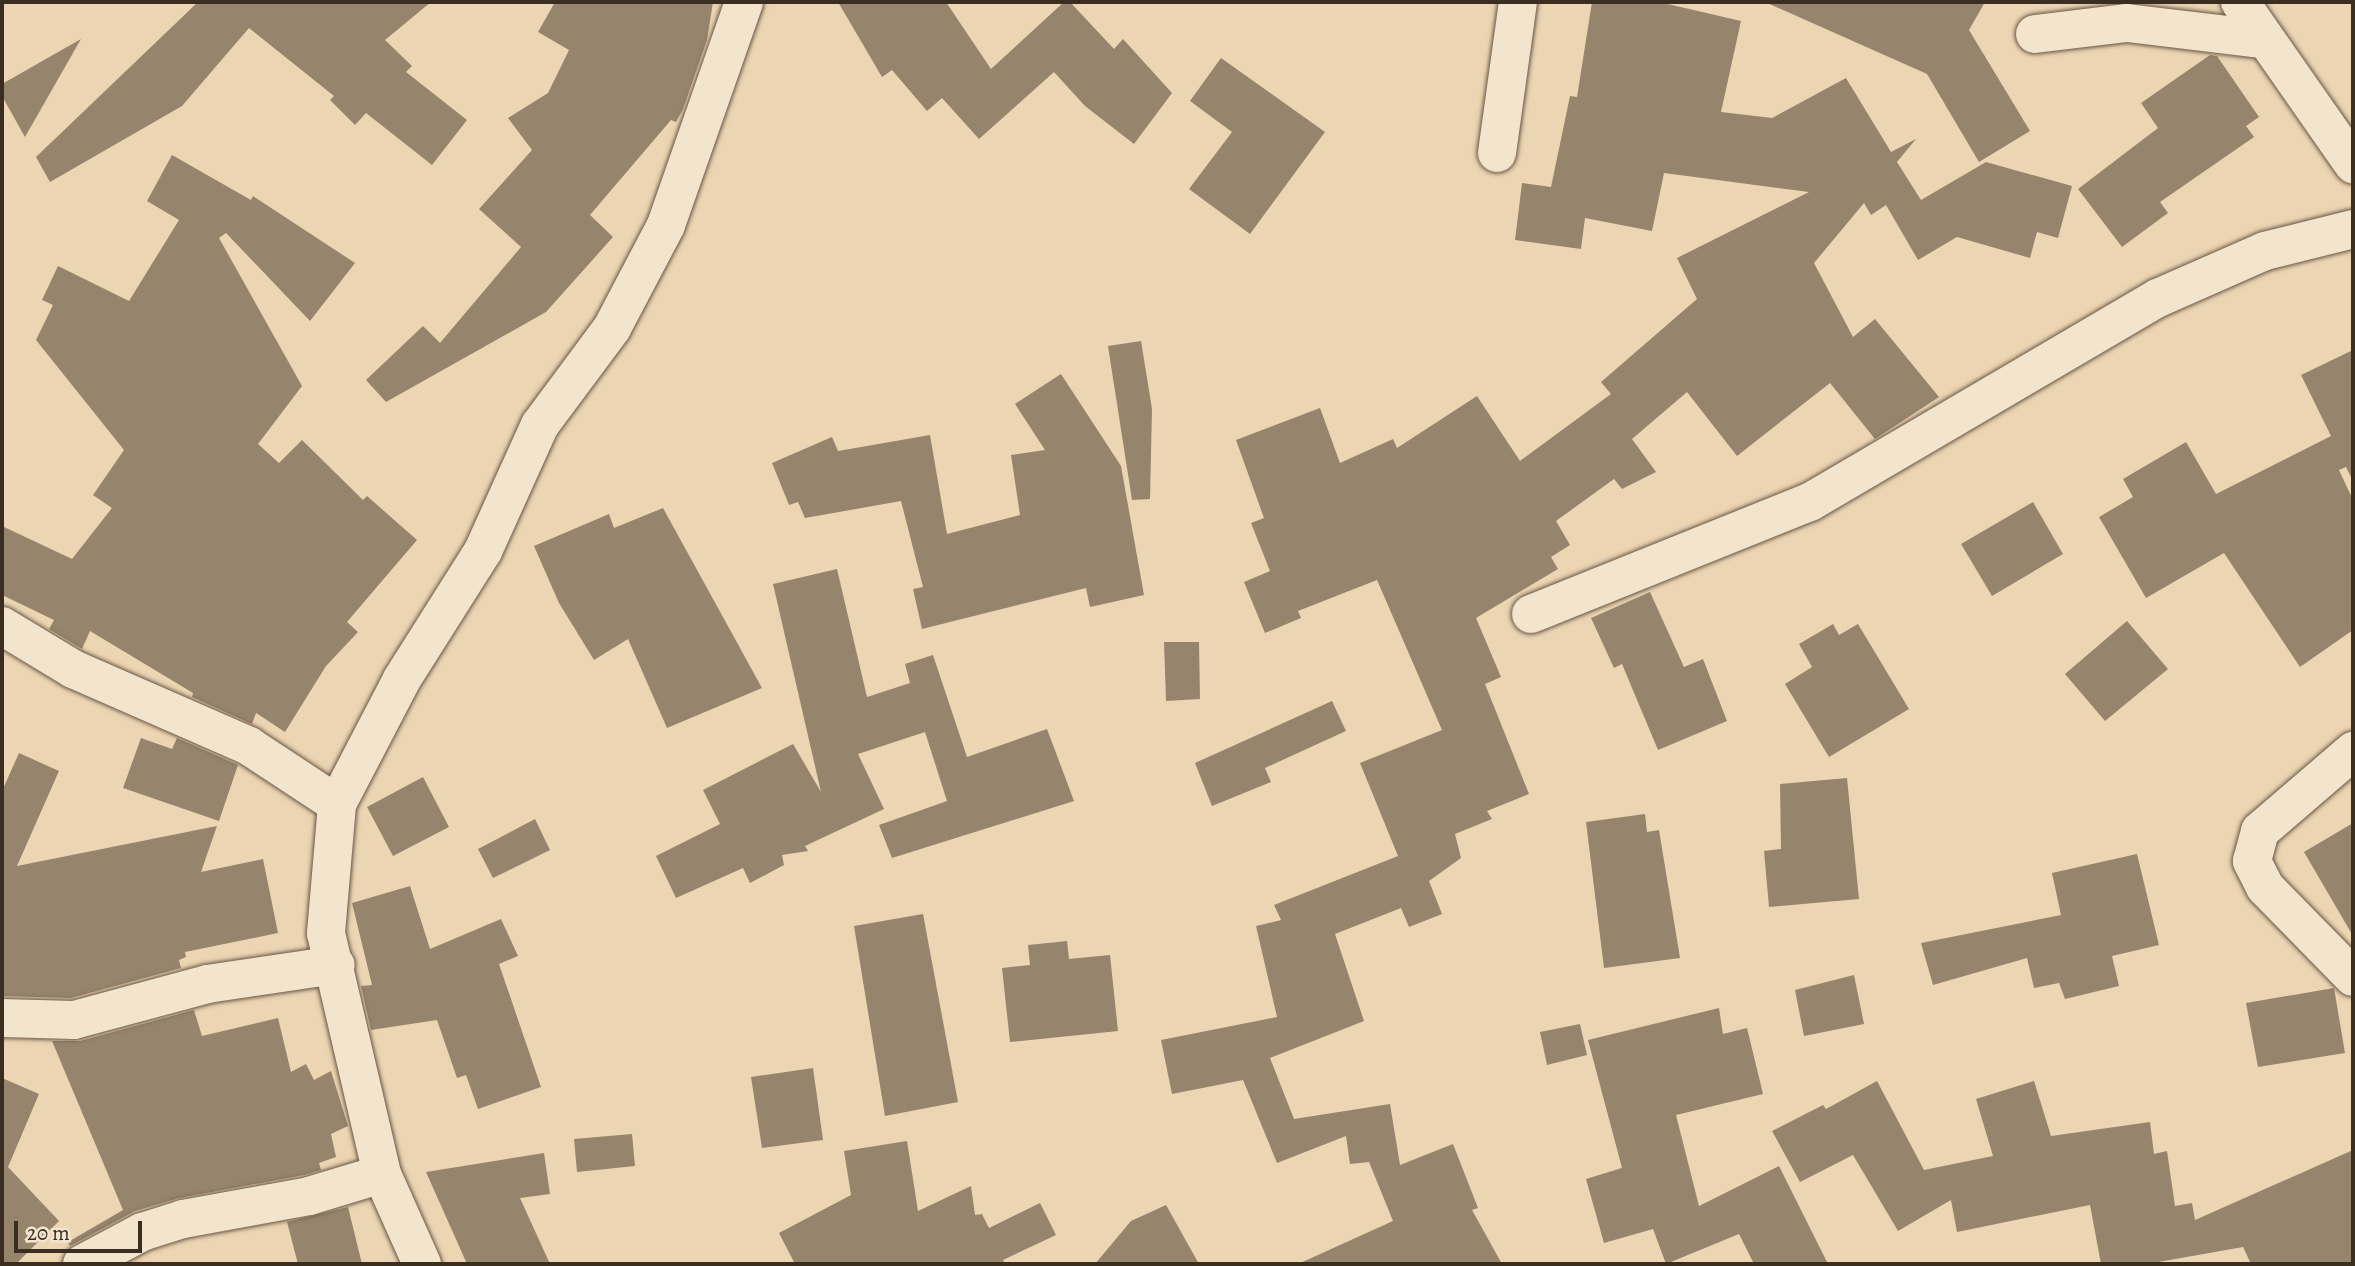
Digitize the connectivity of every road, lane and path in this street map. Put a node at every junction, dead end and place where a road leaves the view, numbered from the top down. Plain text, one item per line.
1 (744, 2) edge
2 (1518, 2) edge
3 (2240, 2) edge
4 (2035, 34) dead end
5 (2262, 39) junction
6 (1497, 153) dead end
7 (2353, 164) edge
8 (2353, 229) edge
9 (1531, 614) dead end
10 (2, 626) edge
11 (2353, 751) edge
12 (337, 804) junction
13 (336, 965) junction
14 (2353, 977) edge
15 (2, 1018) edge
16 (382, 1174) junction
17 (82, 1264) edge
18 (422, 1264) edge

1 - 12 street
2 - 6 street
3 - 5 street
4 - 5 street
5 - 7 street
8 - 9 street
10 - 12 street
11 - 14 street
12 - 13 street
13 - 15 street
13 - 16 street
16 - 17 street
16 - 18 street

